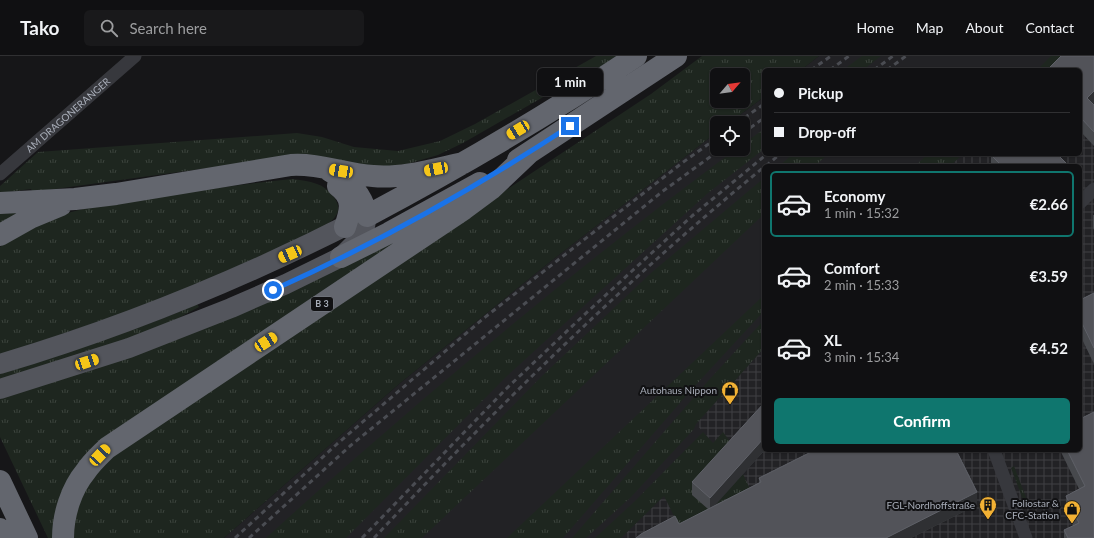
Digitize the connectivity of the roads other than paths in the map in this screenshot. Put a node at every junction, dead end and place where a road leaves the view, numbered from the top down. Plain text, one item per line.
1 (135, 56) edge
2 (636, 56) edge
3 (676, 56) edge
4 (530, 152) junction
5 (464, 163) junction
6 (326, 168) junction
7 (268, 169) junction
8 (0, 174) edge
9 (1094, 188) edge
10 (75, 199) junction
11 (1082, 200) edge
12 (7, 203) edge
13 (367, 216) junction
14 (345, 227) junction
15 (0, 235) edge
16 (342, 257) junction
17 (0, 364) edge
18 (0, 389) edge
19 (995, 452) edge
20 (0, 481) edge
21 (0, 529) edge
22 (4, 538) edge
23 (28, 538) edge
24 (63, 538) edge
25 (1026, 538) edge

1 - 8 street, AM DRAGONERANGER
2 - 5 highway
3 - 4 highway, B 3
4 - 16 highway, B 3
4 - 24 highway, B 3
5 - 6 highway
5 - 13 highway
6 - 7 highway
6 - 13 highway
7 - 10 highway
7 - 14 highway
9 - 11 street
10 - 12 highway
10 - 15 highway
13 - 14 main road
13 - 16 main road
14 - 17 main road
16 - 18 main road, B 3
19 - 25 street
20 - 23 highway
21 - 22 highway

